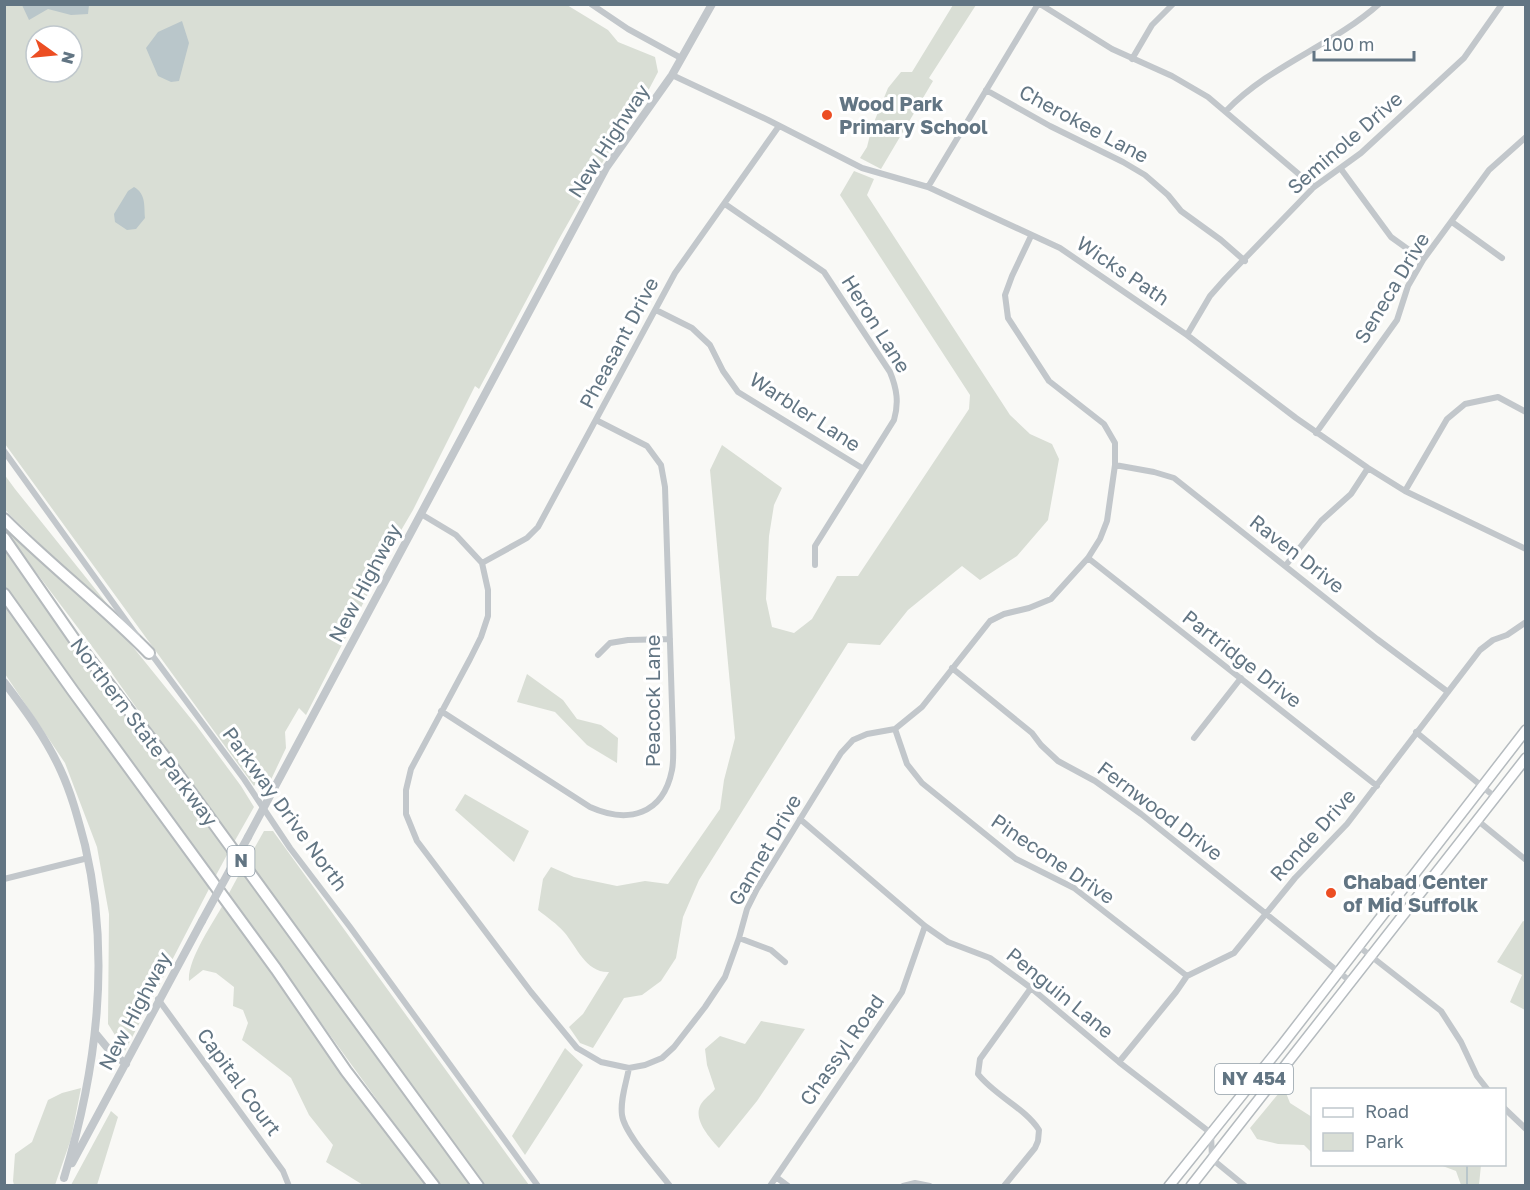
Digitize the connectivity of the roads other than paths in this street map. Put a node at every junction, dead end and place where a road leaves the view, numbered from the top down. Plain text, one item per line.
1 (591, 4) edge
2 (712, 4) edge
3 (1039, 4) edge
4 (1173, 4) edge
5 (1379, 4) edge
6 (1502, 4) edge
7 (681, 58) junction
8 (1132, 59) junction
9 (672, 75) junction
10 (986, 90) junction
11 (1226, 111) junction
12 (779, 126) junction
13 (1526, 137) edge
14 (1341, 169) junction
15 (1314, 187) junction
16 (928, 188) junction
17 (725, 204) junction
18 (1452, 222) junction
19 (1031, 236) junction
20 (1502, 258) dead end
21 (1423, 260) junction
22 (1245, 261) junction
23 (656, 310) junction
24 (1187, 335) junction
25 (1526, 412) edge
26 (596, 420) junction
27 (1316, 433) junction
28 (4, 451) edge
29 (1115, 465) junction
30 (862, 468) junction
31 (1368, 468) junction
32 (1405, 492) junction
33 (420, 514) junction
34 (4, 519) edge
35 (4, 537) edge
36 (1526, 549) edge
37 (1088, 558) junction
38 (482, 563) junction
39 (815, 565) dead end
40 (1286, 565) junction
41 (4, 594) edge
42 (1526, 622) edge
43 (670, 639) junction
44 (150, 652) junction
45 (598, 655) dead end
46 (952, 668) junction
47 (1241, 678) junction
48 (4, 682) edge
49 (1448, 692) junction
50 (441, 711) junction
51 (895, 729) junction
52 (1526, 730) edge
53 (1416, 732) junction
54 (1194, 738) dead end
55 (1526, 758) edge
56 (1377, 786) junction
57 (1481, 786) junction
58 (1495, 797) junction
59 (263, 806) junction
60 (800, 819) junction
61 (1477, 820) junction
62 (88, 858) junction
63 (1526, 860) edge
64 (4, 879) edge
65 (1267, 913) junction
66 (925, 926) junction
67 (739, 938) junction
68 (1358, 946) junction
69 (1371, 955) junction
70 (785, 962) dead end
71 (1338, 972) junction
72 (1186, 976) junction
73 (1350, 981) junction
74 (1031, 988) junction
75 (158, 999) junction
76 (96, 1034) junction
77 (1119, 1062) junction
78 (126, 1064) junction
79 (629, 1068) junction
80 (1487, 1088) edge
81 (84, 1100) junction
82 (1506, 1110) edge
83 (99, 1111) junction
84 (1526, 1129) edge
85 (1211, 1133) junction
86 (1212, 1159) junction
87 (776, 1177) junction
88 (62, 1182) edge
89 (289, 1185) edge
90 (434, 1185) edge
91 (478, 1185) edge
92 (538, 1185) edge
93 (670, 1185) edge
94 (770, 1185) edge
95 (788, 1185) edge
96 (903, 1185) edge
97 (930, 1185) edge
98 (1004, 1185) edge
99 (1169, 1185) edge
100 (1191, 1185) edge
101 (1245, 1185) edge

1 - 7 street
2 - 7 street, New Highway
3 - 8 street
3 - 10 street
4 - 8 street
5 - 11 street
6 - 14 street, Seminole Drive
7 - 9 street, New Highway
8 - 11 street
9 - 12 street, Wicks Path
9 - 33 street, New Highway
10 - 16 street
10 - 22 street, Cherokee Lane
11 - 15 street
12 - 16 street, Wicks Path
12 - 17 street, Pheasant Drive
13 - 18 street, Seneca Drive
14 - 15 street, Seminole Drive
14 - 21 street
15 - 22 street, Seminole Drive
16 - 19 street, Wicks Path
17 - 23 street, Pheasant Drive
17 - 30 street, Heron Lane
18 - 20 street
18 - 21 street, Seneca Drive
19 - 24 street, Wicks Path
19 - 29 street, Gannet Drive
21 - 27 street, Seneca Drive
22 - 24 street, Seminole Drive
23 - 26 street, Pheasant Drive
23 - 30 street, Warbler Lane
24 - 27 street, Wicks Path
25 - 32 street
26 - 38 street, Pheasant Drive
26 - 43 street, Peacock Lane
27 - 31 street, Wicks Path
28 - 44 street, Parkway Drive North
29 - 37 street, Gannet Drive
29 - 40 street, Raven Drive
30 - 39 street, Heron Lane
31 - 32 street, Wicks Path
31 - 40 street
32 - 36 street, Wicks Path
33 - 38 street
33 - 59 street, New Highway
34 - 44 highway
35 - 91 highway, Northern State Parkway / N
37 - 46 street, Gannet Drive
37 - 47 street, Partridge Drive
38 - 50 street, Gannet Drive
40 - 49 street, Raven Drive
41 - 90 highway, Northern State Parkway / N
42 - 49 street, Ronde Drive
43 - 45 street
43 - 50 street, Peacock Lane
44 - 59 street, Parkway Drive North
46 - 51 street, Gannet Drive
46 - 65 street, Fernwood Drive
47 - 54 street
47 - 56 street, Partridge Drive
48 - 62 street
49 - 53 street, Ronde Drive
50 - 79 street, Gannet Drive
51 - 60 street, Gannet Drive
51 - 72 street, Pinecone Drive
52 - 57 main road, NY 454
53 - 56 street, Ronde Drive
53 - 57 street
55 - 58 main road, NY 454
56 - 65 street, Ronde Drive
57 - 58 street
57 - 68 main road, NY 454
58 - 61 main road, NY 454
59 - 75 street, New Highway, bridge
59 - 92 street, Parkway Drive North
60 - 66 street, Penguin Lane
60 - 67 street, Gannet Drive
61 - 63 street
61 - 69 main road, NY 454
62 - 64 street
62 - 76 street
65 - 71 street, Fernwood Drive
65 - 72 street, Ronde Drive
66 - 74 street, Penguin Lane
66 - 87 street, Chassyl Road
67 - 70 street
67 - 79 street, Gannet Drive
68 - 69 street
68 - 71 main road, NY 454
69 - 73 main road, NY 454
69 - 80 street
71 - 73 street, Fernwood Drive
71 - 85 main road, NY 454
72 - 77 street, Ronde Drive
73 - 86 main road, NY 454
74 - 77 street, Penguin Lane
74 - 98 street
75 - 78 street, New Highway
75 - 89 street, Capital Court
76 - 78 street
76 - 81 street
77 - 85 street, Penguin Lane
78 - 83 street, New Highway
79 - 93 street
81 - 83 street
81 - 88 street
82 - 84 street
83 - 88 street, New Highway
85 - 86 street
85 - 99 main road, NY 454
86 - 100 main road, NY 454
86 - 101 street
87 - 94 street, Chassyl Road
87 - 95 street
96 - 97 street

